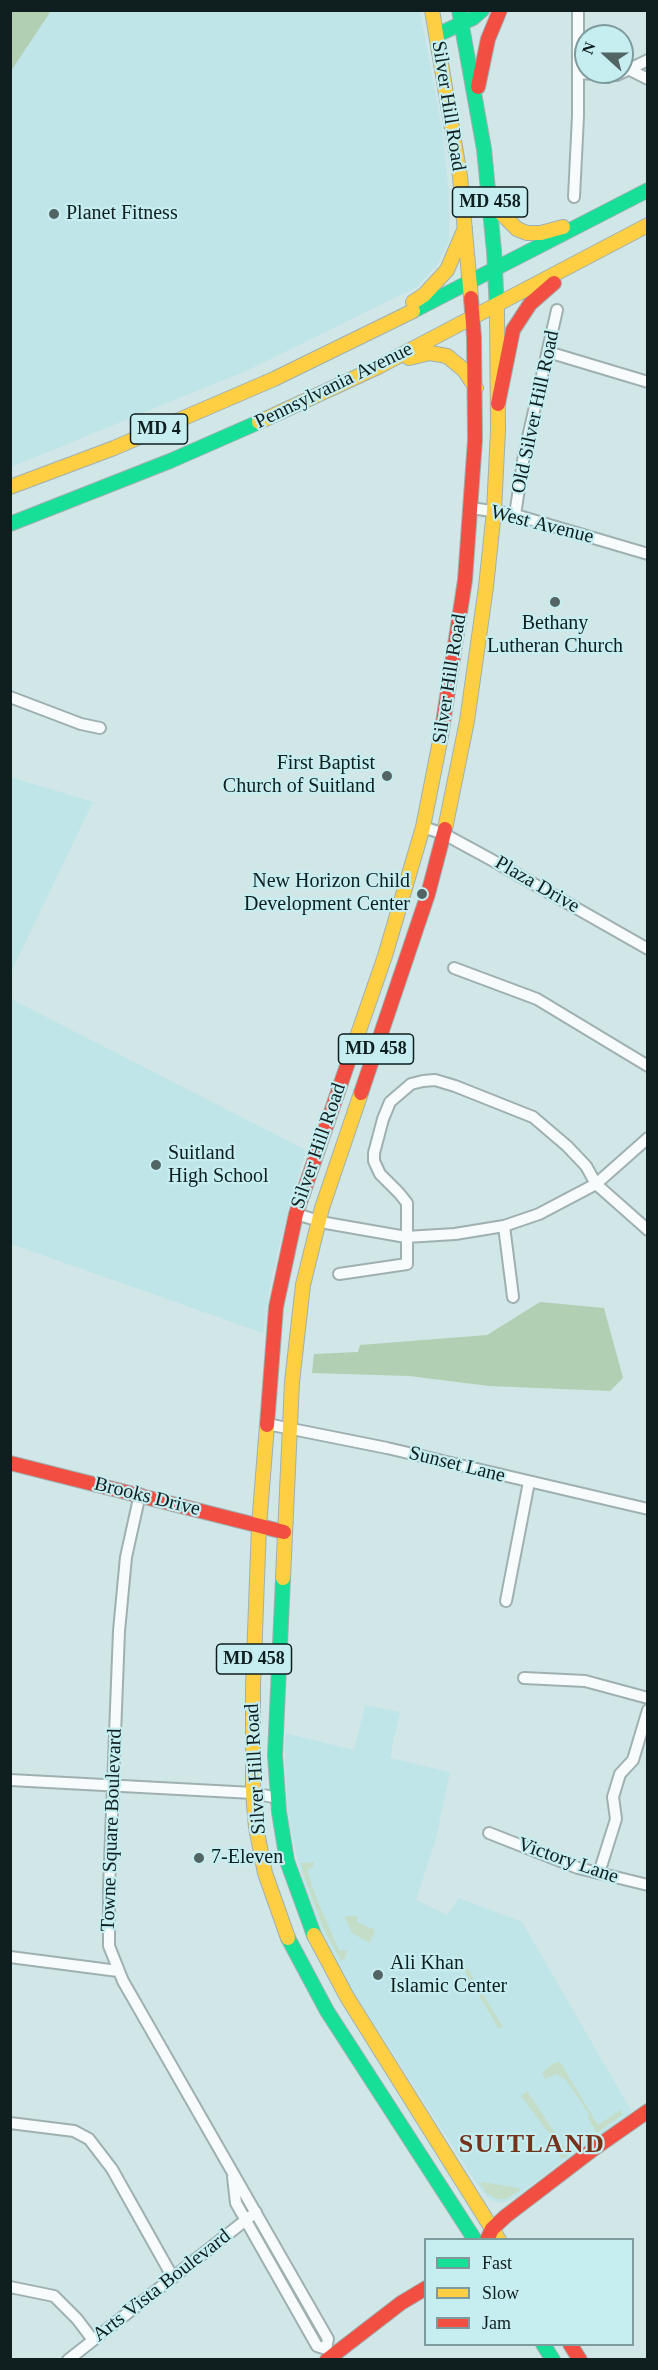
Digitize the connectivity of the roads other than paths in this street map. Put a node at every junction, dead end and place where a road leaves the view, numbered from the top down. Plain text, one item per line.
1 (432, 10) edge
2 (482, 10) edge
3 (500, 10) edge
4 (460, 14) edge
5 (437, 35) junction
6 (648, 60) edge
7 (634, 68) edge
8 (634, 72) edge
9 (648, 78) edge
10 (578, 84) edge
11 (476, 100) junction
12 (648, 190) edge
13 (574, 197) dead end
14 (490, 202) junction
15 (597, 217) junction
16 (648, 225) edge
17 (465, 228) junction
18 (579, 261) junction
19 (495, 271) junction
20 (470, 283) junction
21 (496, 304) junction
22 (557, 310) dead end
23 (472, 317) junction
24 (351, 342) junction
25 (548, 352) junction
26 (378, 367) junction
27 (648, 382) edge
28 (476, 388) junction
29 (498, 404) junction
30 (10, 487) edge
31 (471, 508) junction
32 (494, 510) junction
33 (515, 515) junction
34 (10, 524) edge
35 (648, 554) edge
36 (10, 697) edge
37 (100, 728) dead end
38 (423, 827) junction
39 (444, 834) junction
40 (648, 948) edge
41 (454, 968) dead end
42 (648, 1066) edge
43 (648, 1138) edge
44 (596, 1184) junction
45 (296, 1214) junction
46 (318, 1221) junction
47 (504, 1226) junction
48 (648, 1230) edge
49 (406, 1237) junction
50 (339, 1274) dead end
51 (513, 1297) dead end
52 (267, 1424) junction
53 (289, 1429) junction
54 (10, 1463) edge
55 (529, 1482) junction
56 (140, 1494) junction
57 (648, 1509) edge
58 (259, 1526) junction
59 (284, 1532) junction
60 (506, 1601) dead end
61 (524, 1678) dead end
62 (648, 1698) edge
63 (648, 1710) edge
64 (10, 1780) edge
65 (112, 1786) junction
66 (253, 1793) junction
67 (278, 1798) junction
68 (489, 1833) dead end
69 (599, 1873) junction
70 (648, 1886) edge
71 (10, 1957) edge
72 (118, 1971) junction
73 (648, 2111) edge
74 (10, 2123) edge
75 (232, 2171) junction
76 (256, 2212) junction
77 (246, 2220) junction
78 (493, 2236) edge
79 (471, 2238) edge
80 (172, 2276) junction
81 (424, 2281) edge
82 (10, 2287) edge
83 (424, 2289) edge
84 (401, 2303) junction
85 (93, 2340) junction
86 (544, 2346) edge
87 (571, 2346) edge
88 (328, 2355) edge
89 (68, 2360) edge
90 (553, 2360) edge
91 (580, 2360) edge

1 - 5 main road, Silver Hill Road / MD 458
2 - 4 main road
3 - 11 main road
4 - 5 main road
4 - 11 main road, Silver Hill Road / MD 458
5 - 17 main road, Silver Hill Road / MD 458
6 - 7 street
8 - 9 street
10 - 13 street
11 - 14 main road, Silver Hill Road / MD 458
12 - 15 main road, Pennsylvania Avenue / MD 4
14 - 15 main road
14 - 19 main road, Silver Hill Road / MD 458
15 - 19 main road, Pennsylvania Avenue / MD 4
16 - 18 main road, Pennsylvania Avenue / MD 4
17 - 20 main road, Silver Hill Road / MD 458
17 - 24 main road
18 - 21 main road, Pennsylvania Avenue / MD 4
18 - 29 main road
19 - 20 main road, Pennsylvania Avenue / MD 4
19 - 21 main road, Silver Hill Road / MD 458
20 - 23 main road, Silver Hill Road / MD 458
20 - 24 main road, Pennsylvania Avenue / MD 4
21 - 23 main road, Pennsylvania Avenue / MD 4
21 - 29 main road, Silver Hill Road / MD 458
22 - 25 street, Old Silver Hill Road
23 - 26 main road, Pennsylvania Avenue / MD 4
23 - 28 main road, Silver Hill Road / MD 458
24 - 30 main road, Pennsylvania Avenue / MD 4
25 - 27 street
25 - 33 street, Old Silver Hill Road
26 - 28 main road
26 - 34 main road, Pennsylvania Avenue / MD 4
28 - 31 main road, Silver Hill Road / MD 458
29 - 32 main road, Silver Hill Road / MD 458
31 - 32 street, West Avenue
31 - 38 main road, Silver Hill Road / MD 458
32 - 33 street, West Avenue
32 - 39 main road, Silver Hill Road / MD 458
33 - 35 street, West Avenue
36 - 37 street
38 - 39 street, Plaza Drive
38 - 45 main road, Silver Hill Road / MD 458
39 - 40 street, Plaza Drive
39 - 46 main road, Silver Hill Road / MD 458
41 - 42 street
43 - 44 street
44 - 47 street
44 - 48 street
44 - 49 street
45 - 46 street
45 - 52 main road, Silver Hill Road / MD 458
46 - 49 street
46 - 53 main road, Silver Hill Road / MD 458
47 - 49 street
47 - 51 street
49 - 50 street
52 - 53 street, Sunset Lane
52 - 58 main road, Silver Hill Road / MD 458
53 - 55 street, Sunset Lane
53 - 59 main road, Silver Hill Road / MD 458
54 - 56 main road, Brooks Drive
55 - 57 street, Sunset Lane
55 - 60 street
56 - 58 main road, Brooks Drive
56 - 65 street, Towne Square Boulevard
58 - 59 main road, Brooks Drive
58 - 66 main road, Silver Hill Road / MD 458
59 - 67 main road, Silver Hill Road / MD 458
61 - 62 street
63 - 69 street
64 - 65 street
65 - 66 street
65 - 72 street, Towne Square Boulevard
66 - 67 street
66 - 79 main road, Silver Hill Road / MD 458
67 - 78 main road, Silver Hill Road / MD 458
68 - 69 street, Victory Lane
69 - 70 street, Victory Lane
71 - 72 street
72 - 75 street, Towne Square Boulevard
73 - 78 main road
74 - 80 street
75 - 76 street, Towne Square Boulevard
75 - 77 street, Towne Square Boulevard
76 - 77 street, Arts Vista Boulevard
76 - 88 street, Towne Square Boulevard
77 - 80 street, Arts Vista Boulevard
77 - 88 street, Towne Square Boulevard
78 - 79 main road
80 - 85 street, Arts Vista Boulevard
81 - 84 main road
82 - 85 street
83 - 84 main road
84 - 88 main road
85 - 89 street, Arts Vista Boulevard
86 - 90 main road
87 - 91 main road

